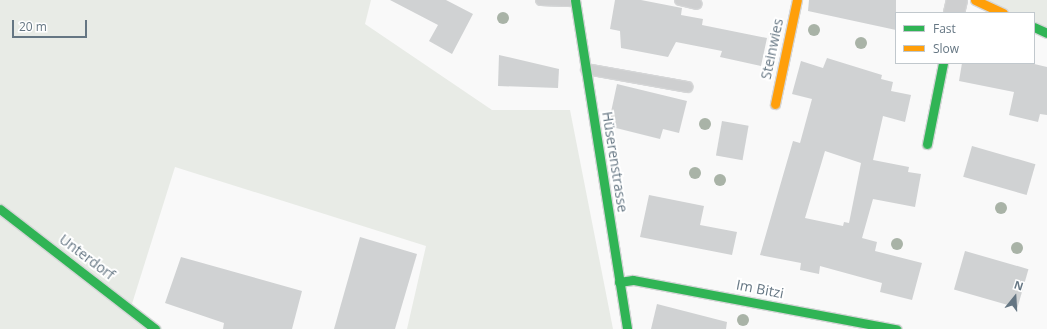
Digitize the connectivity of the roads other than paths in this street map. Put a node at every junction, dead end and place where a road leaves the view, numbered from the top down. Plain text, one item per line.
1 (541, 0) edge
2 (575, 0) edge
3 (680, 0) edge
4 (797, 0) edge
5 (958, 0) edge
6 (975, 0) edge
7 (697, 4) dead end
8 (954, 12) edge
9 (1001, 12) edge
10 (1035, 27) edge
11 (1047, 33) edge
12 (943, 64) edge
13 (586, 69) junction
14 (687, 87) dead end
15 (775, 104) dead end
16 (927, 144) dead end
17 (0, 210) edge
18 (619, 282) junction
19 (155, 329) edge
20 (627, 329) edge
21 (896, 329) edge

1 - 2 lane
2 - 13 street, Hüserenstrasse
3 - 7 lane
4 - 15 street, Steinwies
5 - 8 street
6 - 9 street
10 - 11 street
12 - 16 street
13 - 14 lane
13 - 18 street, Hüserenstrasse
17 - 19 street, Unterdorf
18 - 20 street, Hüserenstrasse
18 - 21 street, Im Bitzi

